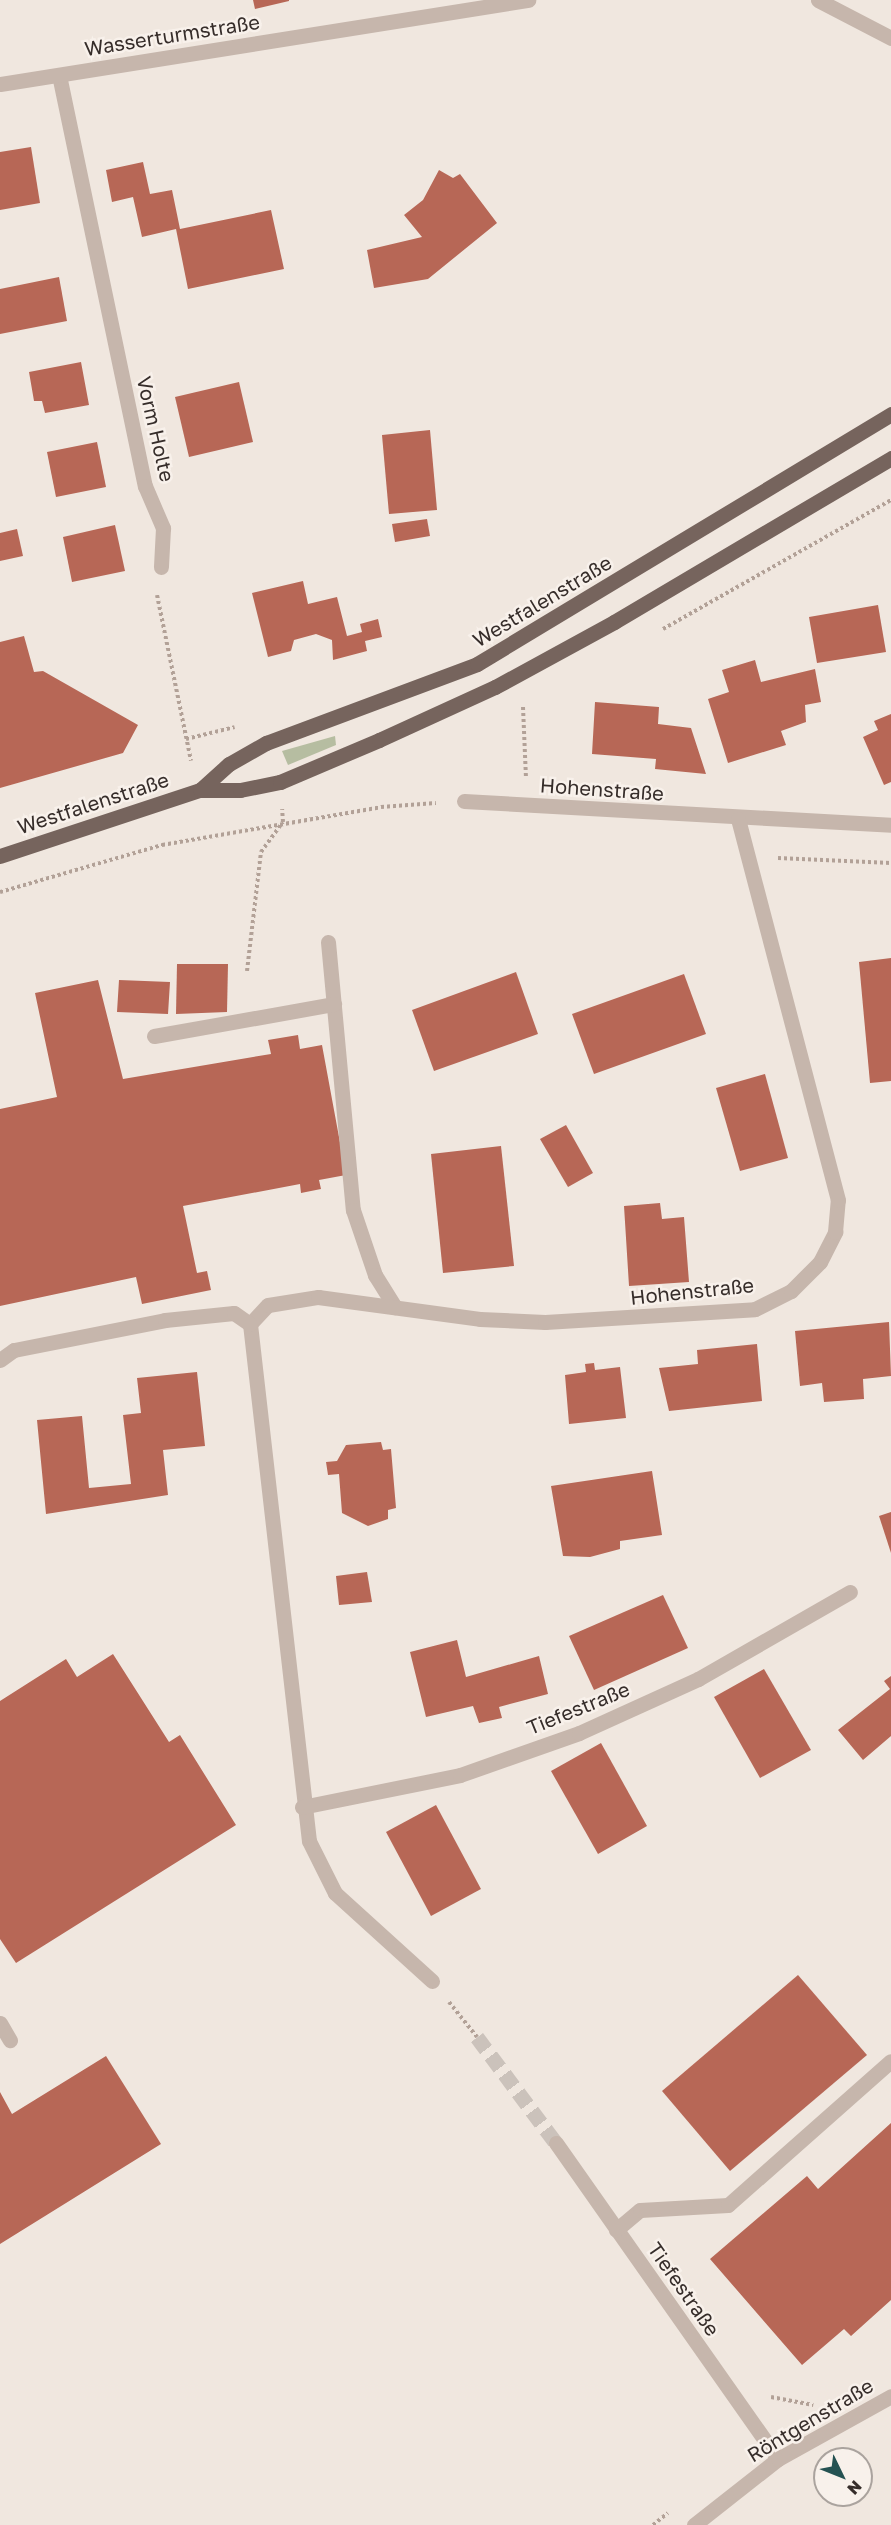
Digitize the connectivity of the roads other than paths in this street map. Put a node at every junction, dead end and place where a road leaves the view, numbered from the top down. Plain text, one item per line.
1 (528, 0) edge
2 (818, 0) edge
3 (891, 38) edge
4 (59, 75) junction
5 (0, 84) edge
6 (891, 414) edge
7 (891, 458) edge
8 (160, 567) road end
9 (200, 790) junction
10 (464, 801) road end
11 (738, 819) junction
12 (891, 825) edge
13 (0, 856) edge
14 (328, 942) dead end
15 (334, 1004) junction
16 (154, 1035) dead end
17 (395, 1306) junction
18 (250, 1324) junction
19 (0, 1360) edge
20 (850, 1592) dead end
21 (302, 1807) junction
22 (432, 1981) road end
23 (0, 2024) edge
24 (10, 2040) dead end
25 (891, 2061) edge
26 (555, 2143) tunnel mouth
27 (616, 2230) junction
28 (891, 2396) edge
29 (778, 2458) junction
30 (697, 2524) edge

1 - 4 street, Wasserturmstraße
2 - 3 street
4 - 5 street, Wasserturmstraße
4 - 8 street, Vorm Holte
6 - 9 main road, Westfalenstraße
7 - 9 main road, Westfalenstraße
9 - 13 main road, Westfalenstraße
10 - 11 street, Hohenstraße
11 - 12 street, Hohenstraße
11 - 17 street, Hohenstraße
14 - 15 street
15 - 16 street
15 - 17 street
17 - 18 street, Hohenstraße
18 - 19 street
18 - 21 street
20 - 21 street, Tiefestraße
21 - 22 street
23 - 24 street
25 - 27 street
26 - 27 street, Tiefestraße
27 - 29 street, Tiefestraße
28 - 29 street, Röntgenstraße
29 - 30 street, Röntgenstraße

